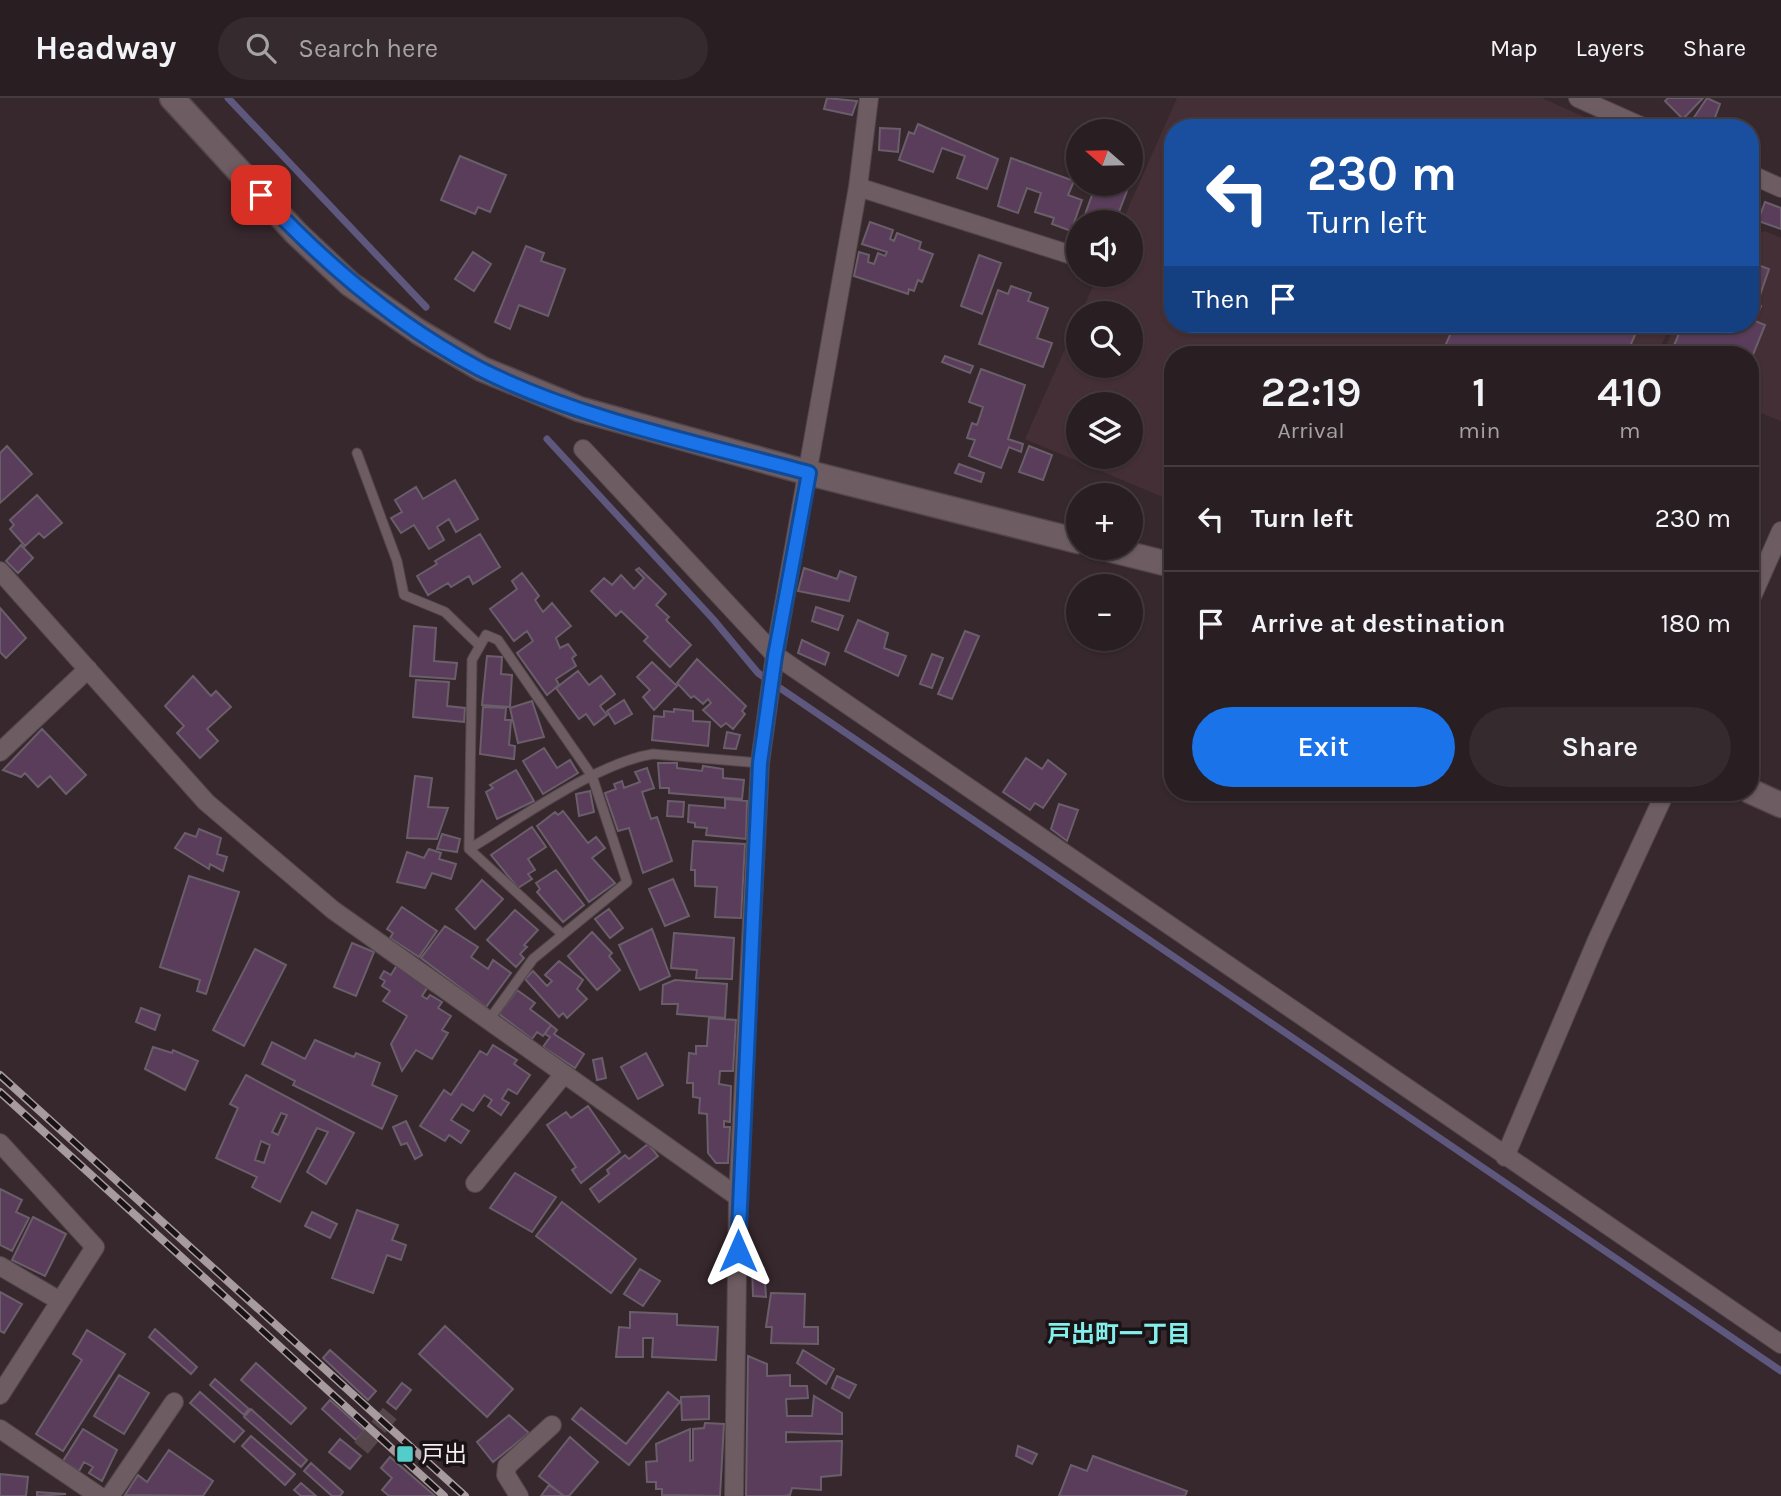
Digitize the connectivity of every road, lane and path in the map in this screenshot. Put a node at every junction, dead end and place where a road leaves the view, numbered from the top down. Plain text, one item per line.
1 (172, 98) edge
2 (869, 98) edge
3 (1578, 98) edge
4 (1625, 119) edge
5 (1759, 178) edge
6 (858, 187) junction
7 (1781, 188) edge
8 (1066, 253) edge
9 (583, 449) dead end
10 (357, 453) dead end
11 (809, 473) junction
12 (1781, 531) edge
13 (1066, 538) edge
14 (1143, 558) edge
15 (1164, 563) edge
16 (0, 571) edge
17 (1759, 581) edge
18 (480, 646) junction
19 (775, 664) junction
20 (88, 669) junction
21 (0, 752) edge
22 (760, 763) junction
23 (593, 776) junction
24 (1759, 795) edge
25 (1661, 801) edge
26 (1781, 805) edge
27 (469, 849) junction
28 (562, 934) junction
29 (489, 1020) junction
30 (564, 1073) junction
31 (0, 1143) edge
32 (1505, 1157) junction
33 (475, 1183) dead end
34 (738, 1197) junction
35 (0, 1266) edge
36 (60, 1301) junction
37 (1781, 1344) edge
38 (0, 1395) edge
39 (174, 1402) dead end
40 (552, 1425) dead end
41 (0, 1429) edge
42 (99, 1496) edge
43 (110, 1496) edge
44 (519, 1496) edge
45 (734, 1496) edge

1 - 11 street
2 - 6 street
3 - 4 street
5 - 7 street
6 - 8 street
6 - 11 street
9 - 19 street
10 - 18 lane
11 - 13 street
11 - 19 street
12 - 17 street
14 - 15 street
16 - 20 street
18 - 23 lane
18 - 27 lane
19 - 22 street
19 - 32 street
20 - 21 street
20 - 29 street
22 - 23 lane
22 - 34 street
23 - 27 lane
23 - 28 lane
24 - 26 street
25 - 32 street
27 - 28 lane
28 - 29 lane
29 - 30 street
30 - 33 street
30 - 34 street
31 - 36 street
32 - 37 street
34 - 45 street
35 - 36 street
36 - 38 street
39 - 43 street
40 - 44 street
41 - 42 street

